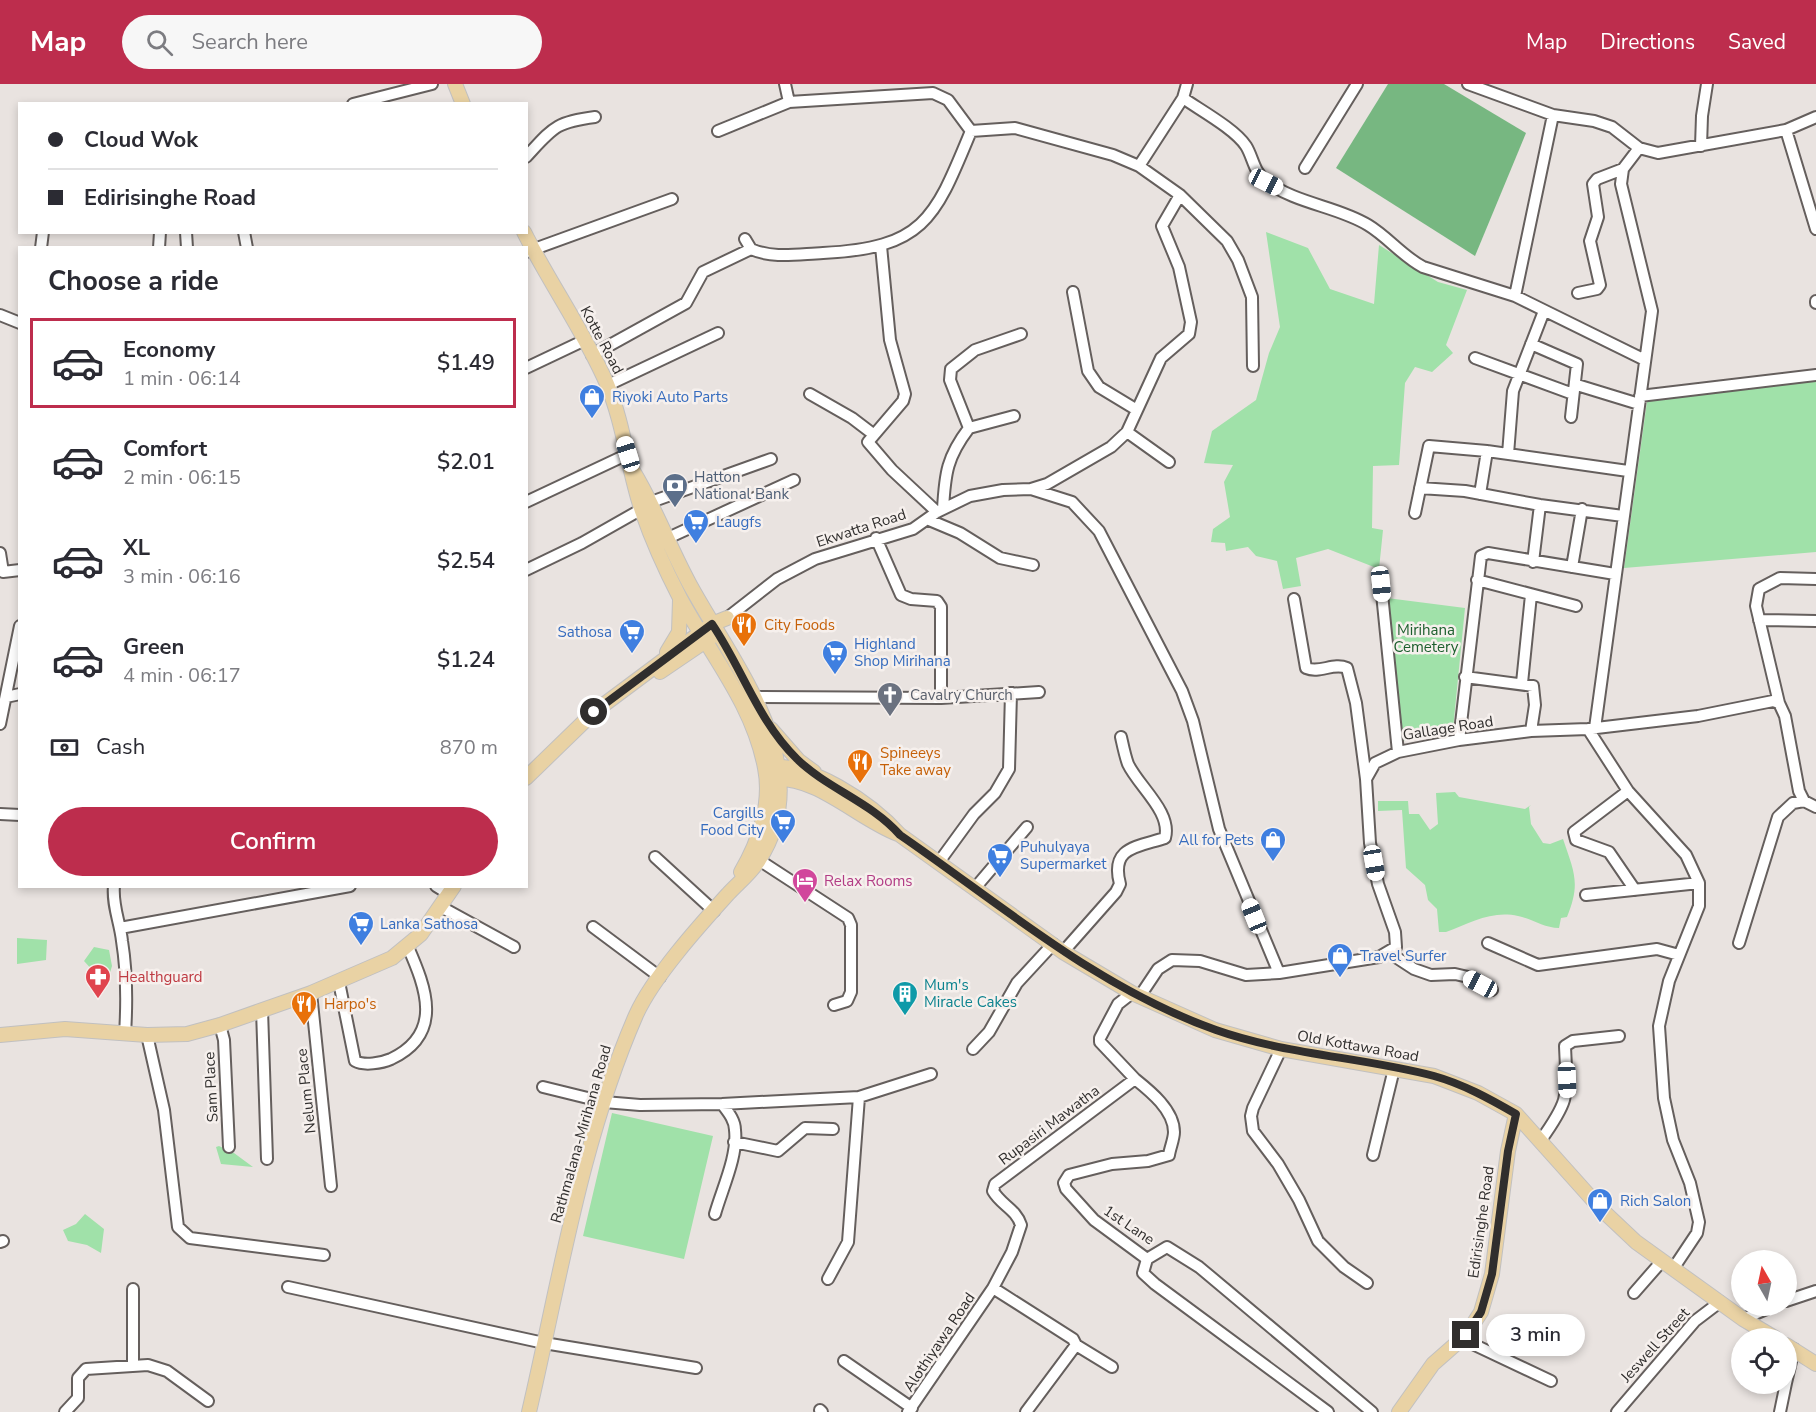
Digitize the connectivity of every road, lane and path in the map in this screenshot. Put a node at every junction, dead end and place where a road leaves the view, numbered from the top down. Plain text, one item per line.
1 (432, 84) edge
2 (454, 84) edge
3 (785, 84) edge
4 (1187, 84) edge
5 (1357, 84) edge
6 (1468, 84) edge
7 (1707, 84) edge
8 (1184, 98) junction
9 (361, 102) edge
10 (462, 102) edge
11 (789, 102) junction
12 (1553, 115) junction
13 (595, 117) dead end
14 (1816, 117) edge
15 (1786, 130) junction
16 (717, 131) dead end
17 (971, 131) junction
18 (1701, 146) junction
19 (1639, 148) junction
20 (528, 155) edge
21 (1138, 166) junction
22 (1305, 168) dead end
23 (1623, 169) junction
24 (1180, 195) junction
25 (672, 199) dead end
26 (1816, 229) edge
27 (525, 234) edge
28 (745, 238) dead end
29 (881, 246) junction
30 (751, 249) junction
31 (530, 251) edge
32 (1073, 292) dead end
33 (1578, 293) dead end
34 (1515, 296) junction
35 (1544, 310) junction
36 (0, 315) edge
37 (18, 322) edge
38 (718, 333) dead end
39 (1021, 334) dead end
40 (585, 340) junction
41 (1531, 344) junction
42 (592, 355) junction
43 (1474, 358) dead end
44 (1645, 360) junction
45 (1252, 366) dead end
46 (528, 367) edge
47 (1519, 375) junction
48 (1816, 375) edge
49 (608, 385) junction
50 (1575, 390) junction
51 (810, 394) dead end
52 (1640, 400) junction
53 (1137, 410) junction
54 (1014, 416) dead end
55 (1571, 417) dead end
56 (969, 428) junction
57 (1126, 432) junction
58 (873, 434) junction
59 (1487, 451) junction
60 (628, 454) junction
61 (1508, 454) junction
62 (771, 459) dead end
63 (1169, 462) dead end
64 (1628, 471) junction
65 (794, 480) dead end
66 (1420, 488) junction
67 (1031, 489) junction
68 (1480, 494) junction
69 (528, 501) edge
70 (1540, 505) junction
71 (647, 506) junction
72 (1582, 509) junction
73 (936, 513) junction
74 (1415, 513) dead end
75 (1623, 516) junction
76 (668, 538) junction
77 (876, 538) junction
78 (0, 553) edge
79 (1533, 562) junction
80 (1033, 565) dead end
81 (1572, 567) junction
82 (528, 569) edge
83 (18, 570) edge
84 (1615, 574) junction
85 (1816, 579) edge
86 (1477, 580) junction
87 (1381, 584) dead end
88 (1531, 595) junction
89 (680, 598) junction
90 (1294, 599) dead end
91 (1576, 606) dead end
92 (728, 618) joint
93 (1759, 620) junction
94 (1816, 621) edge
95 (710, 632) junction
96 (18, 636) edge
97 (661, 660) junction
98 (1465, 676) junction
99 (1522, 683) junction
100 (1039, 692) dead end
101 (1011, 693) junction
102 (18, 694) edge
103 (6, 697) junction
104 (754, 697) junction
105 (941, 698) junction
106 (1779, 703) junction
107 (764, 720) junction
108 (0, 724) edge
109 (1592, 729) junction
110 (577, 730) junction
111 (1531, 731) junction
112 (1121, 737) dead end
113 (1459, 740) junction
114 (1398, 752) junction
115 (772, 773) junction
116 (528, 774) edge
117 (825, 779) junction
118 (1366, 779) junction
119 (1628, 791) junction
120 (1804, 801) junction
121 (1816, 807) edge
122 (0, 814) edge
123 (18, 815) edge
124 (1027, 827) dead end
125 (900, 835) junction
126 (656, 857) dead end
127 (759, 860) junction
128 (939, 862) junction
129 (1699, 883) junction
130 (114, 888) edge
131 (339, 888) edge
132 (975, 888) junction
133 (446, 889) edge
134 (1635, 890) junction
135 (728, 894) junction
136 (1586, 895) dead end
137 (441, 907) junction
138 (714, 910) junction
139 (593, 927) dead end
140 (120, 928) junction
141 (1739, 942) dead end
142 (1488, 943) dead end
143 (408, 947) junction
144 (514, 947) dead end
145 (1058, 948) junction
146 (1388, 952) junction
147 (1679, 955) junction
148 (1279, 974) junction
149 (660, 977) junction
150 (339, 982) junction
151 (1492, 990) dead end
152 (311, 993) junction
153 (1136, 995) junction
154 (834, 1005) dead end
155 (262, 1010) junction
156 (220, 1025) junction
157 (126, 1034) junction
158 (0, 1035) edge
159 (147, 1035) junction
160 (1619, 1036) dead end
161 (973, 1049) dead end
162 (1281, 1049) junction
163 (1394, 1069) junction
164 (931, 1074) dead end
165 (1135, 1079) junction
166 (543, 1087) dead end
167 (859, 1097) junction
168 (604, 1102) junction
169 (722, 1104) junction
170 (1516, 1114) junction
171 (833, 1129) dead end
172 (1541, 1140) junction
173 (734, 1142) junction
174 (230, 1147) dead end
175 (1373, 1155) dead end
176 (267, 1159) dead end
177 (331, 1186) dead end
178 (715, 1214) dead end
179 (324, 1254) dead end
180 (1147, 1258) junction
181 (1662, 1261) junction
182 (1673, 1269) junction
183 (828, 1279) dead end
184 (1367, 1283) dead end
185 (288, 1287) dead end
186 (133, 1288) dead end
187 (993, 1288) junction
188 (1816, 1291) edge
189 (1634, 1293) dead end
190 (1797, 1297) edge
191 (1720, 1302) junction
192 (1750, 1316) edge
193 (1743, 1319) junction
194 (1758, 1328) edge
195 (1462, 1339) junction
196 (544, 1343) junction
197 (1076, 1345) junction
198 (1797, 1352) edge
199 (844, 1361) dead end
200 (1816, 1364) edge
201 (133, 1366) junction
202 (1112, 1367) dead end
203 (696, 1368) dead end
204 (1551, 1381) dead end
205 (1784, 1394) edge
206 (208, 1401) dead end
207 (910, 1410) edge
208 (64, 1412) edge
209 (529, 1412) edge
210 (1026, 1412) edge
211 (1328, 1412) edge
212 (1372, 1412) edge
213 (1399, 1412) edge
214 (1617, 1412) edge
215 (1780, 1412) edge

1 - 9 street
2 - 10 main road
3 - 11 street
4 - 8 street
5 - 22 street
6 - 12 street
7 - 18 street
8 - 21 street
8 - 34 street
11 - 16 street
11 - 17 street
12 - 19 street
12 - 34 street
13 - 20 street
14 - 15 street
15 - 18 street
15 - 26 street
17 - 21 street
17 - 29 street
18 - 19 street
19 - 23 street
21 - 24 street
23 - 33 street
23 - 44 street
24 - 45 street
24 - 53 street, Ekwatta Road
25 - 31 street
27 - 31 main road, Kotte Road
28 - 30 street
29 - 30 street
29 - 58 street
30 - 42 street
31 - 40 main road, Kotte Road
32 - 53 street
34 - 35 street
35 - 41 street
35 - 44 street
36 - 37 street
38 - 49 street
39 - 56 street
40 - 42 main road, Kotte Road
40 - 46 street
41 - 47 street
41 - 50 street
42 - 49 main road, Kotte Road
43 - 47 street
44 - 52 street
47 - 50 street
47 - 61 street
48 - 52 street
49 - 60 main road, Kotte Road
50 - 52 street
50 - 55 street
51 - 58 street
52 - 64 street
53 - 57 street, Ekwatta Road
54 - 56 street
56 - 73 street
57 - 63 street
57 - 67 street, Ekwatta Road
58 - 73 street
59 - 61 street
59 - 66 street
59 - 68 street
60 - 69 street
60 - 71 main road, Kotte Road
61 - 64 street
62 - 71 street
64 - 75 street
65 - 76 street
66 - 68 street
66 - 74 street
67 - 73 street, Ekwatta Road
67 - 148 street
68 - 70 street
70 - 72 street
70 - 79 street
71 - 76 main road, Kotte Road
71 - 82 street
71 - 89 main road, Kotte Road
72 - 75 street
72 - 81 street
73 - 77 street, Ekwatta Road
73 - 80 street
75 - 84 street
76 - 95 main road, Kotte Road
77 - 92 street, Ekwatta Road
77 - 105 street
78 - 83 street
79 - 81 street
79 - 86 street
81 - 84 street
84 - 109 street
85 - 93 street
86 - 88 street
86 - 98 street
87 - 114 street
88 - 91 street
88 - 99 street
89 - 95 main road, Kotte Road
89 - 97 main road
90 - 118 street
92 - 95 main road
93 - 94 street
93 - 106 street
95 - 97 main road
95 - 104 main road
95 - 110 main road
95 - 115 main road
96 - 103 street
97 - 110 main road
98 - 99 street
98 - 113 street
99 - 111 street
100 - 101 street
101 - 105 street
101 - 128 street
102 - 103 street
103 - 108 street
104 - 105 street
104 - 107 main road
106 - 109 street, Gallage Road
106 - 120 street
107 - 115 main road
107 - 117 main road
109 - 111 street, Gallage Road
109 - 119 street
110 - 116 main road
111 - 113 street, Gallage Road
112 - 145 street
113 - 114 street, Gallage Road
114 - 118 street, Gallage Road
115 - 117 main road, Old Kottawa Road
115 - 125 main road, Old Kottawa Road
115 - 127 main road, Rathmalana-Mirihana Road
115 - 135 main road, Rathmalana-Mirihana Road
117 - 125 main road, Old Kottawa Road
118 - 146 street
119 - 129 street
119 - 134 street
120 - 121 street
120 - 141 street
122 - 123 street
124 - 132 street
125 - 128 main road, Old Kottawa Road
126 - 138 street
127 - 135 main road, Rathmalana-Mirihana Road
127 - 154 street
128 - 132 main road, Old Kottawa Road
129 - 134 street
129 - 147 street
130 - 140 street
131 - 140 street
132 - 145 main road, Old Kottawa Road
133 - 137 main road
134 - 136 street
135 - 138 main road, Rathmalana-Mirihana Road
137 - 143 main road
137 - 144 street
138 - 149 main road, Rathmalana-Mirihana Road
139 - 149 street
140 - 157 street
142 - 147 street
143 - 150 main road
143 - 150 street
145 - 153 main road, Old Kottawa Road
145 - 161 street
146 - 148 street
146 - 151 street
147 - 182 street
148 - 153 street
149 - 168 main road, Rathmalana-Mirihana Road
150 - 152 main road
152 - 155 main road
152 - 177 street, Nelum Place
153 - 162 main road, Old Kottawa Road
153 - 165 street
155 - 156 main road
155 - 176 street
156 - 159 main road
156 - 174 street, Sam Place
157 - 158 main road
157 - 159 main road
159 - 179 street
160 - 172 street
162 - 163 main road, Old Kottawa Road
162 - 184 street
163 - 170 main road, Old Kottawa Road
163 - 175 street
164 - 167 street
165 - 180 street, 1st Lane
165 - 187 street, Rupasiri Mawatha
166 - 168 street
167 - 169 street
167 - 183 street
168 - 169 street
168 - 196 main road, Rathmalana-Mirihana Road
169 - 173 street
170 - 172 main road, Old Kottawa Road
170 - 195 main road, Edirisinghe Road
171 - 173 street
172 - 181 main road, Old Kottawa Road
173 - 178 street
180 - 211 street
180 - 212 street, 1st Lane
181 - 182 main road, Old Kottawa Road
181 - 189 street
182 - 191 main road, Old Kottawa Road
185 - 196 street
186 - 201 street
187 - 197 street
187 - 207 street, Alothiyawa Road
188 - 190 street
191 - 193 main road, Old Kottawa Road
191 - 214 street, Jeswell Street
192 - 193 street
193 - 194 main road, Old Kottawa Road
195 - 204 street
195 - 213 main road, Edirisinghe Road
196 - 203 street
196 - 209 main road, Rathmalana-Mirihana Road
197 - 202 street
197 - 210 street
198 - 200 main road
199 - 207 street
201 - 206 street
201 - 208 street
205 - 215 street

